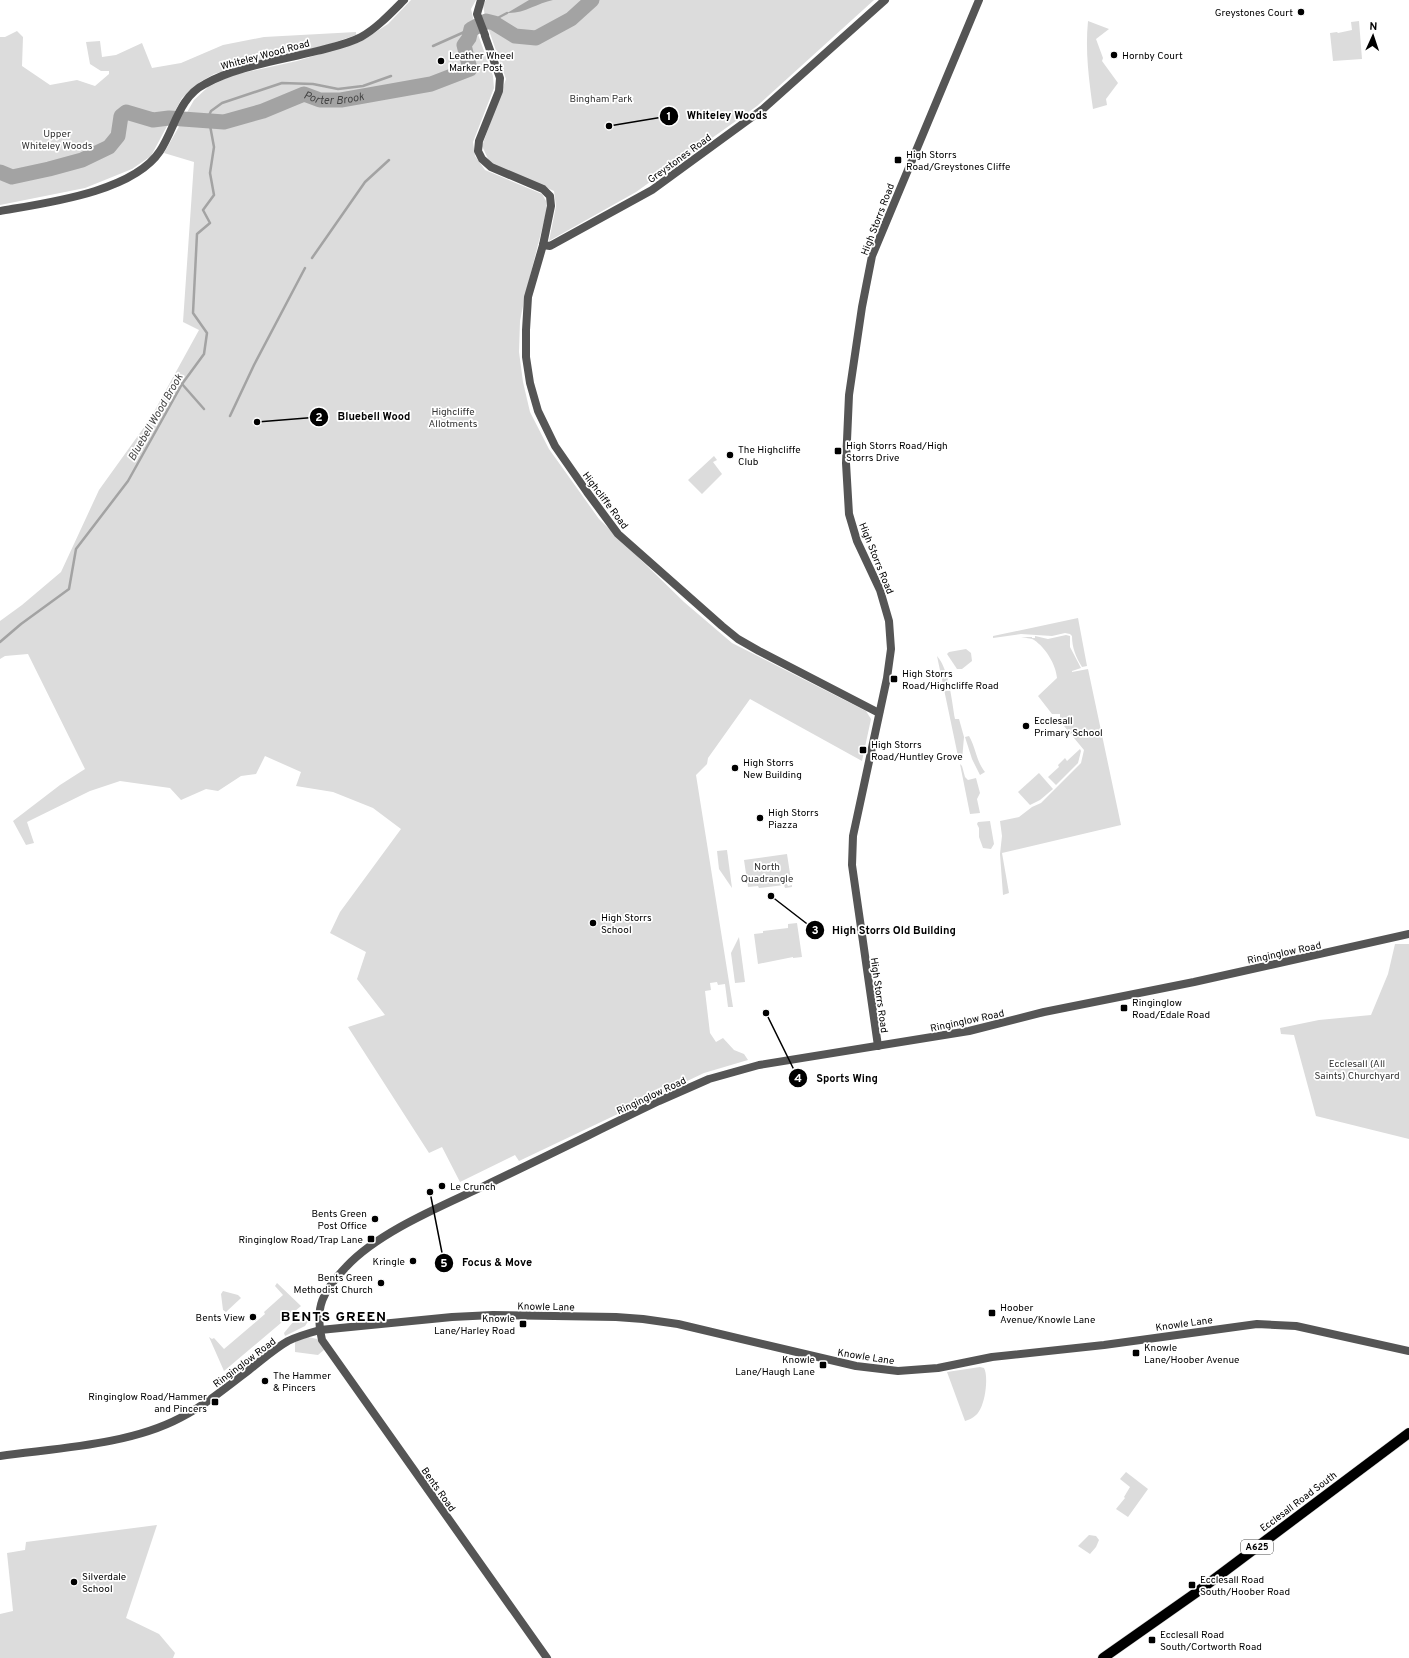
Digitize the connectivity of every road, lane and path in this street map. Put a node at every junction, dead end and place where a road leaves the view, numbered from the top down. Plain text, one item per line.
1 (404, 0) edge
2 (480, 0) edge
3 (885, 0) edge
4 (979, 0) edge
5 (0, 211) edge
6 (543, 245) junction
7 (880, 713) junction
8 (1409, 934) edge
9 (878, 1046) junction
10 (320, 1330) junction
11 (1409, 1351) edge
12 (1409, 1433) edge
13 (0, 1456) edge
14 (547, 1658) edge
15 (1103, 1658) edge

1 - 5 street, Whiteley Wood Road
2 - 6 street, Highcliffe Road
3 - 6 street, Greystones Road
4 - 7 street, High Storrs Road
6 - 7 street, Highcliffe Road
7 - 9 street, High Storrs Road
8 - 9 street, Ringinglow Road
9 - 10 street, Ringinglow Road
10 - 11 street, Knowle Lane
10 - 13 street, Ringinglow Road
10 - 14 street, Bents Road
12 - 15 main road, Ecclesall Road South / A625

